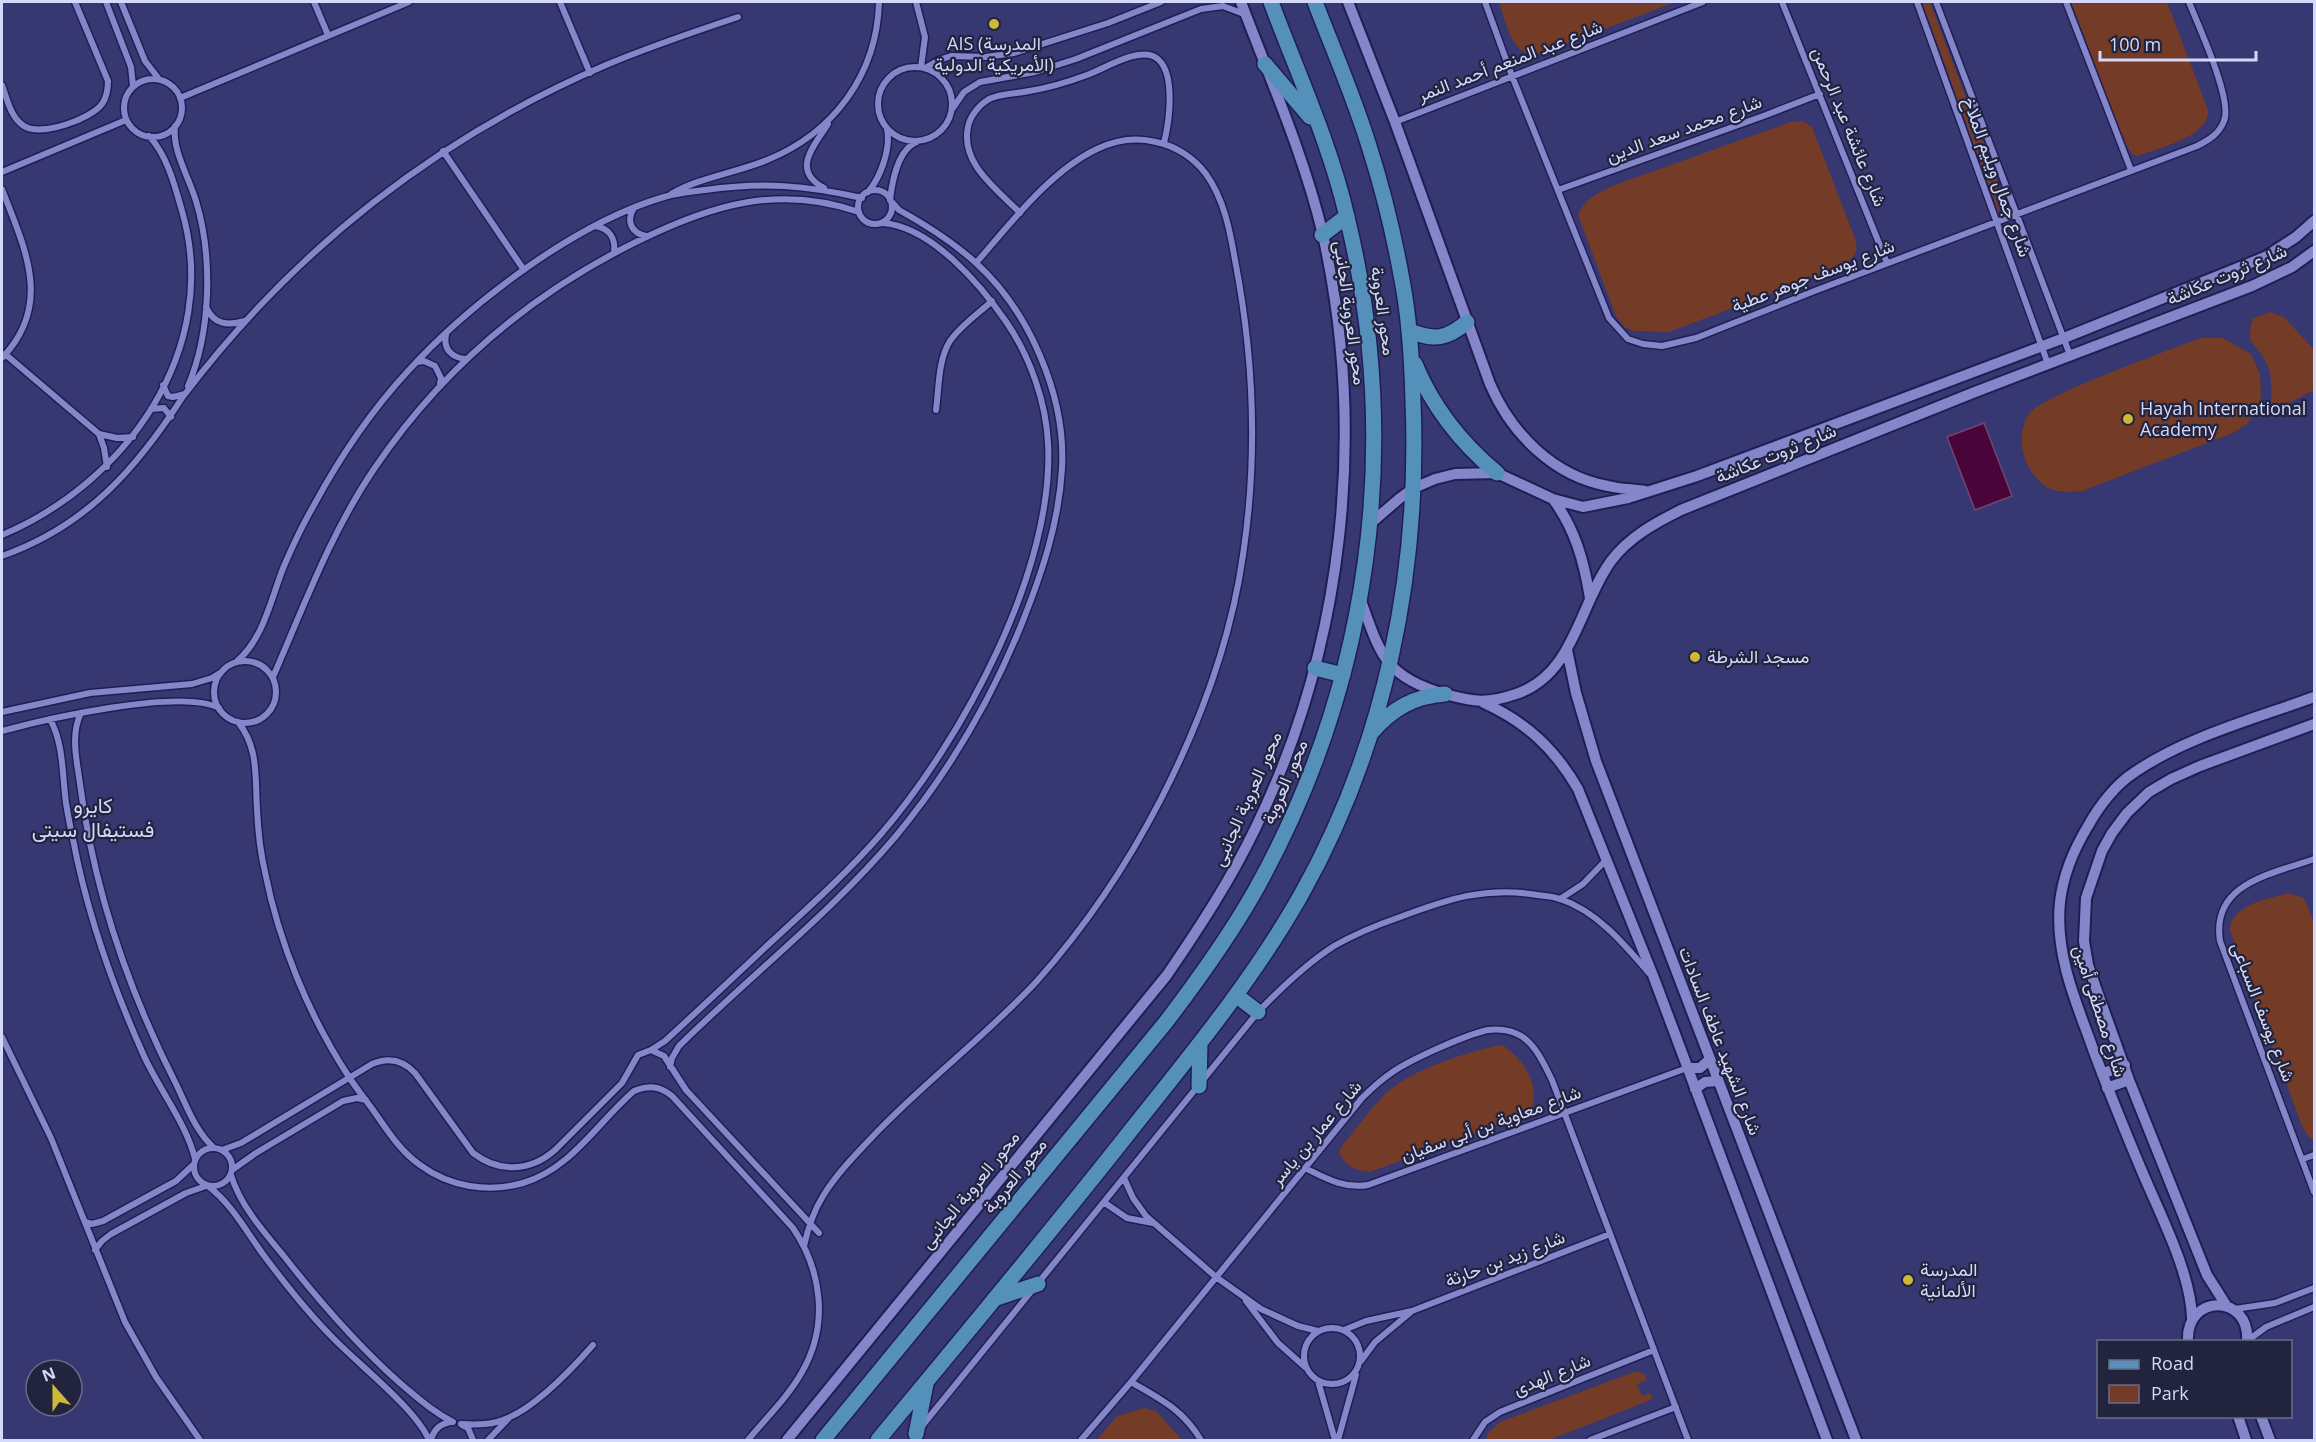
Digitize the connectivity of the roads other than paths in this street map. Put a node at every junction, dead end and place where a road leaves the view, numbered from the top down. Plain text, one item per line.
1 (75, 2) edge
2 (106, 2) edge
3 (121, 2) edge
4 (314, 2) edge
5 (409, 2) edge
6 (560, 2) edge
7 (879, 2) edge
8 (916, 2) edge
9 (1161, 2) edge
10 (1241, 2) edge
11 (1271, 2) edge
12 (1315, 2) edge
13 (1348, 2) edge
14 (1485, 2) edge
15 (1703, 2) edge
16 (1782, 2) edge
17 (1917, 2) edge
18 (1936, 2) edge
19 (2066, 2) edge
20 (2189, 2) edge
21 (1247, 16) junction
22 (738, 17) dead end
23 (328, 35) junction
24 (1265, 64) junction
25 (923, 68) junction
26 (590, 72) junction
27 (1512, 76) junction
28 (159, 79) junction
29 (2, 85) edge
30 (133, 86) junction
31 (1820, 94) junction
32 (180, 98) junction
33 (952, 108) junction
34 (832, 118) junction
35 (126, 120) junction
36 (1395, 122) junction
37 (1317, 125) junction
38 (175, 126) junction
39 (886, 128) junction
40 (149, 136) junction
41 (918, 141) junction
42 (1164, 143) junction
43 (443, 151) junction
44 (2131, 170) junction
45 (2, 172) edge
46 (2, 189) edge
47 (827, 190) junction
48 (1558, 190) junction
49 (865, 195) junction
50 (666, 196) junction
51 (890, 201) junction
52 (634, 208) junction
53 (859, 212) junction
54 (1020, 213) junction
55 (1347, 216) junction
56 (2016, 216) junction
57 (2314, 221) edge
58 (1998, 222) junction
59 (882, 223) junction
60 (595, 226) junction
61 (1322, 235) junction
62 (647, 236) junction
63 (2314, 251) edge
64 (614, 253) junction
65 (976, 263) junction
66 (1887, 263) junction
67 (524, 270) junction
68 (2208, 280) junction
69 (2192, 287) junction
70 (2215, 300) junction
71 (992, 301) junction
72 (205, 306) junction
73 (2200, 306) junction
74 (1013, 308) junction
75 (1002, 316) junction
76 (245, 321) junction
77 (1467, 322) junction
78 (1410, 331) junction
79 (446, 334) junction
80 (2064, 338) junction
81 (2041, 346) junction
82 (2070, 355) junction
83 (3, 356) edge
84 (1412, 356) junction
85 (466, 359) junction
86 (417, 362) junction
87 (2048, 364) junction
88 (163, 385) junction
89 (440, 385) junction
90 (185, 394) junction
91 (151, 409) junction
92 (936, 410) dead end
93 (171, 417) junction
94 (99, 434) junction
95 (132, 437) junction
96 (107, 467) junction
97 (1497, 473) junction
98 (1414, 489) junction
99 (1648, 491) junction
100 (1553, 499) junction
101 (1371, 523) junction
102 (2, 535) edge
103 (2, 556) edge
104 (1360, 598) junction
105 (1590, 598) junction
106 (1567, 650) junction
107 (236, 662) junction
108 (1389, 665) junction
109 (1315, 668) junction
110 (220, 673) junction
111 (1343, 675) junction
112 (273, 677) junction
113 (980, 683) junction
114 (993, 689) junction
115 (1445, 694) junction
116 (2314, 697) edge
117 (1484, 703) junction
118 (219, 708) junction
119 (2, 709) edge
120 (81, 713) junction
121 (50, 719) junction
122 (238, 722) junction
123 (2314, 724) edge
124 (2, 731) edge
125 (1370, 734) junction
126 (1607, 859) junction
127 (2314, 861) edge
128 (1560, 899) junction
129 (1654, 978) junction
130 (1237, 996) junction
131 (1258, 1012) junction
132 (2, 1037) edge
133 (1200, 1043) junction
134 (651, 1050) junction
135 (1709, 1060) junction
136 (2125, 1065) junction
137 (670, 1067) junction
138 (1687, 1068) junction
139 (2102, 1074) junction
140 (349, 1078) junction
141 (2129, 1080) junction
142 (1717, 1081) junction
143 (1199, 1086) junction
144 (2107, 1088) junction
145 (1695, 1089) junction
146 (366, 1100) junction
147 (1565, 1112) junction
148 (214, 1148) junction
149 (222, 1150) junction
150 (2314, 1155) edge
151 (2303, 1159) junction
152 (194, 1162) junction
153 (1305, 1168) junction
154 (231, 1172) junction
155 (1124, 1178) junction
156 (207, 1186) junction
157 (2314, 1192) edge
158 (1105, 1203) junction
159 (85, 1222) junction
160 (810, 1222) junction
161 (1153, 1223) junction
162 (819, 1233) dead end
163 (1610, 1234) junction
164 (804, 1246) junction
165 (95, 1250) junction
166 (1216, 1277) junction
167 (1038, 1284) junction
168 (2314, 1288) edge
169 (1244, 1298) junction
170 (994, 1299) junction
171 (2314, 1306) edge
172 (2230, 1307) junction
173 (1412, 1311) junction
174 (2192, 1318) junction
175 (1344, 1330) junction
176 (1318, 1331) junction
177 (2188, 1340) edge
178 (2247, 1340) edge
179 (2248, 1340) edge
180 (593, 1345) dead end
181 (1654, 1350) junction
182 (1360, 1361) junction
183 (1306, 1368) junction
184 (1356, 1371) junction
185 (1318, 1381) junction
186 (927, 1382) junction
187 (1131, 1382) junction
188 (1676, 1407) junction
189 (509, 1418) junction
190 (2239, 1418) edge
191 (2262, 1418) edge
192 (453, 1422) junction
193 (461, 1424) junction
194 (913, 1437) edge
195 (200, 1440) edge
196 (430, 1440) edge
197 (473, 1440) edge
198 (488, 1440) edge
199 (748, 1440) edge
200 (787, 1440) edge
201 (823, 1440) edge
202 (878, 1440) edge
203 (1081, 1440) edge
204 (1201, 1440) edge
205 (1336, 1440) edge
206 (1473, 1440) edge
207 (1590, 1440) edge
208 (1688, 1440) edge
209 (1827, 1440) edge
210 (1856, 1440) edge
211 (2246, 1440) edge
212 (2270, 1440) edge

1 - 29 street
2 - 30 street
3 - 28 street
4 - 23 street
5 - 23 street
6 - 26 street
7 - 34 street
8 - 25 street
9 - 25 street
10 - 21 street, محور العروبة الجانبى
11 - 37 main road, محور العروبة
12 - 78 main road, محور العروبة
13 - 36 street
14 - 27 street, شارع يوسف جوهر عطية
15 - 27 street, شارع عبد المنعم أحمد النمر
16 - 31 street, شارع عائشة عبد الرحمن
17 - 58 street, شارع جمال ويليم الملاخ
18 - 56 street, شارع جمال ويليم الملاخ
19 - 44 street
20 - 44 street, شارع يوسف جوهر عطية
21 - 24 street, محور العروبة الجانبى
21 - 33 street
22 - 26 street
23 - 32 street
24 - 37 main road
24 - 61 street, محور العروبة الجانبى
25 - 33 street
25 - 39 street
26 - 43 street
27 - 36 street, شارع عبد المنعم أحمد النمر
27 - 48 street, شارع يوسف جوهر عطية
28 - 30 street
28 - 32 street
30 - 35 street
31 - 48 street, شارع محمد سعد الدين
31 - 66 street, شارع عائشة عبد الرحمن
32 - 38 street
33 - 41 street
34 - 47 street
34 - 50 street
35 - 40 street
35 - 45 street
36 - 77 street
37 - 55 main road, محور العروبة
38 - 40 street
38 - 72 street
39 - 41 street
39 - 49 street
40 - 88 street
41 - 51 street
42 - 54 street
42 - 54 street
42 - 160 street
43 - 67 street
43 - 76 street
44 - 56 street, شارع يوسف جوهر عطية
46 - 83 street
47 - 49 street
47 - 50 street
48 - 66 street, شارع يوسف جوهر عطية
49 - 51 street
49 - 53 street
50 - 52 street
51 - 59 street
51 - 65 street
52 - 60 street
52 - 62 street
53 - 59 street
53 - 62 street
54 - 65 street
55 - 61 main road
55 - 101 main road, محور العروبة
56 - 58 street, شارع يوسف جوهر عطية
56 - 80 street, شارع جمال ويليم الملاخ
57 - 68 street, شارع ثروت عكاشة
58 - 66 street, شارع يوسف جوهر عطية
58 - 81 street, شارع جمال ويليم الملاخ
59 - 71 street
60 - 64 street
60 - 67 street
61 - 109 street, محور العروبة الجانبى
62 - 64 street
63 - 70 street, شارع ثروت عكاشة
64 - 85 street
65 - 74 street
67 - 79 street
68 - 69 street, شارع ثروت عكاشة
68 - 70 street
69 - 73 street
69 - 80 street, شارع ثروت عكاشة
70 - 73 street, شارع ثروت عكاشة
71 - 75 street
71 - 92 street
72 - 76 street
72 - 90 street
73 - 82 street, شارع ثروت عكاشة
74 - 75 street
74 - 114 street
75 - 113 street
76 - 90 street
77 - 78 main road
77 - 99 street
78 - 84 main road, محور العروبة
79 - 85 street
79 - 86 street
80 - 81 street, شارع ثروت عكاشة
80 - 82 street, شارع جمال ويليم الملاخ
81 - 87 street, شارع جمال ويليم الملاخ
81 - 99 street, شارع ثروت عكاشة
82 - 87 street, شارع ثروت عكاشة
83 - 94 street
84 - 97 main road
84 - 98 main road, محور العروبة
85 - 89 street
86 - 89 street
86 - 107 street
87 - 105 street, شارع ثروت عكاشة
88 - 90 street
88 - 91 street
89 - 112 street
90 - 93 street
91 - 93 street
91 - 95 street
93 - 103 street
94 - 95 street
94 - 96 street
95 - 96 street
96 - 102 street
97 - 98 street, شارع ثروت عكاشة
97 - 100 street, شارع ثروت عكاشة
98 - 101 street, شارع ثروت عكاشة
98 - 108 main road, محور العروبة
99 - 100 street, شارع ثروت عكاشة
100 - 105 street
101 - 104 main road, محور العروبة
104 - 108 street, شارع ثروت عكاشة
104 - 111 main road, محور العروبة
105 - 106 street, شارع ثروت عكاشة
106 - 117 street, شارع ثروت عكاشة
106 - 135 street, شارع الشهيد عاطف السادات
107 - 110 street
107 - 112 street
108 - 115 street, شارع ثروت عكاشة
108 - 125 main road, محور العروبة
109 - 111 main road
109 - 200 street, محور العروبة الجانبى
110 - 118 street
110 - 119 street
111 - 201 main road, محور العروبة
112 - 122 street
113 - 114 street
113 - 134 street
114 - 137 street
115 - 117 street, شارع ثروت عكاشة
115 - 125 main road
116 - 139 street, شارع مصطفى أمين
117 - 126 street
118 - 120 street
118 - 122 street
120 - 121 street
120 - 148 street
121 - 124 street
121 - 152 street
122 - 140 street
123 - 136 street, شارع مصطفى أمين
125 - 130 main road, محور العروبة
126 - 128 street
126 - 129 street
127 - 151 street, شارع يوسف السباعى
128 - 129 street
128 - 131 street
129 - 138 street
130 - 131 main road
130 - 133 main road, محور العروبة
131 - 143 street
132 - 159 street
133 - 143 main road
133 - 170 main road, محور العروبة
134 - 137 street
134 - 140 street
135 - 138 street
135 - 142 street, شارع الشهيد عاطف السادات
136 - 139 street
136 - 141 street, شارع مصطفى أمين
137 - 160 street
138 - 145 street
138 - 147 street, شارع معاوية بن أبى سفيان
139 - 144 street, شارع مصطفى أمين
140 - 146 street
140 - 149 street
141 - 144 street
141 - 172 street, شارع مصطفى أمين
142 - 145 street
142 - 210 street, شارع الشهيد عاطف السادات
143 - 155 street
144 - 174 street, شارع مصطفى أمين
145 - 209 street
146 - 154 street
146 - 164 street
147 - 153 street, شارع معاوية بن أبى سفيان
147 - 153 street, شارع عمار بن ياسر
147 - 163 street, شارع عمار بن ياسر
148 - 149 street
148 - 152 street
149 - 154 street
150 - 151 street
151 - 157 street, شارع يوسف السباعى
152 - 156 street
152 - 159 street
153 - 166 street, شارع عمار بن ياسر
154 - 156 street
154 - 192 street
155 - 158 street
155 - 161 street
156 - 165 street
156 - 196 street
158 - 161 street
158 - 167 street
159 - 165 street
160 - 162 street
160 - 164 street
161 - 166 street
163 - 173 street, شارع زيد بن حارثة
163 - 181 street, شارع عمار بن ياسر
164 - 199 street
165 - 195 street
166 - 169 street
166 - 187 street, شارع عمار بن ياسر
167 - 170 main road
167 - 194 street
168 - 172 street
169 - 176 street
169 - 183 street
170 - 186 main road, محور العروبة
171 - 179 street
172 - 174 street
172 - 178 street, شارع مصطفى أمين
173 - 175 street, شارع زيد بن حارثة
173 - 182 street, شارع زيد بن حارثة
174 - 177 street, شارع مصطفى أمين
175 - 176 street
175 - 182 street
176 - 183 street
180 - 189 street
181 - 188 street, شارع عمار بن ياسر
181 - 206 street, شارع الهدى
182 - 184 street
183 - 185 street
184 - 185 street
184 - 205 street
185 - 205 street
186 - 194 main road
186 - 202 main road, محور العروبة
187 - 203 street, شارع عمار بن ياسر
187 - 204 street
188 - 207 street
188 - 208 street, شارع عمار بن ياسر
189 - 193 street
189 - 198 street
190 - 211 street
191 - 212 street
192 - 193 street
192 - 196 street
193 - 197 street

